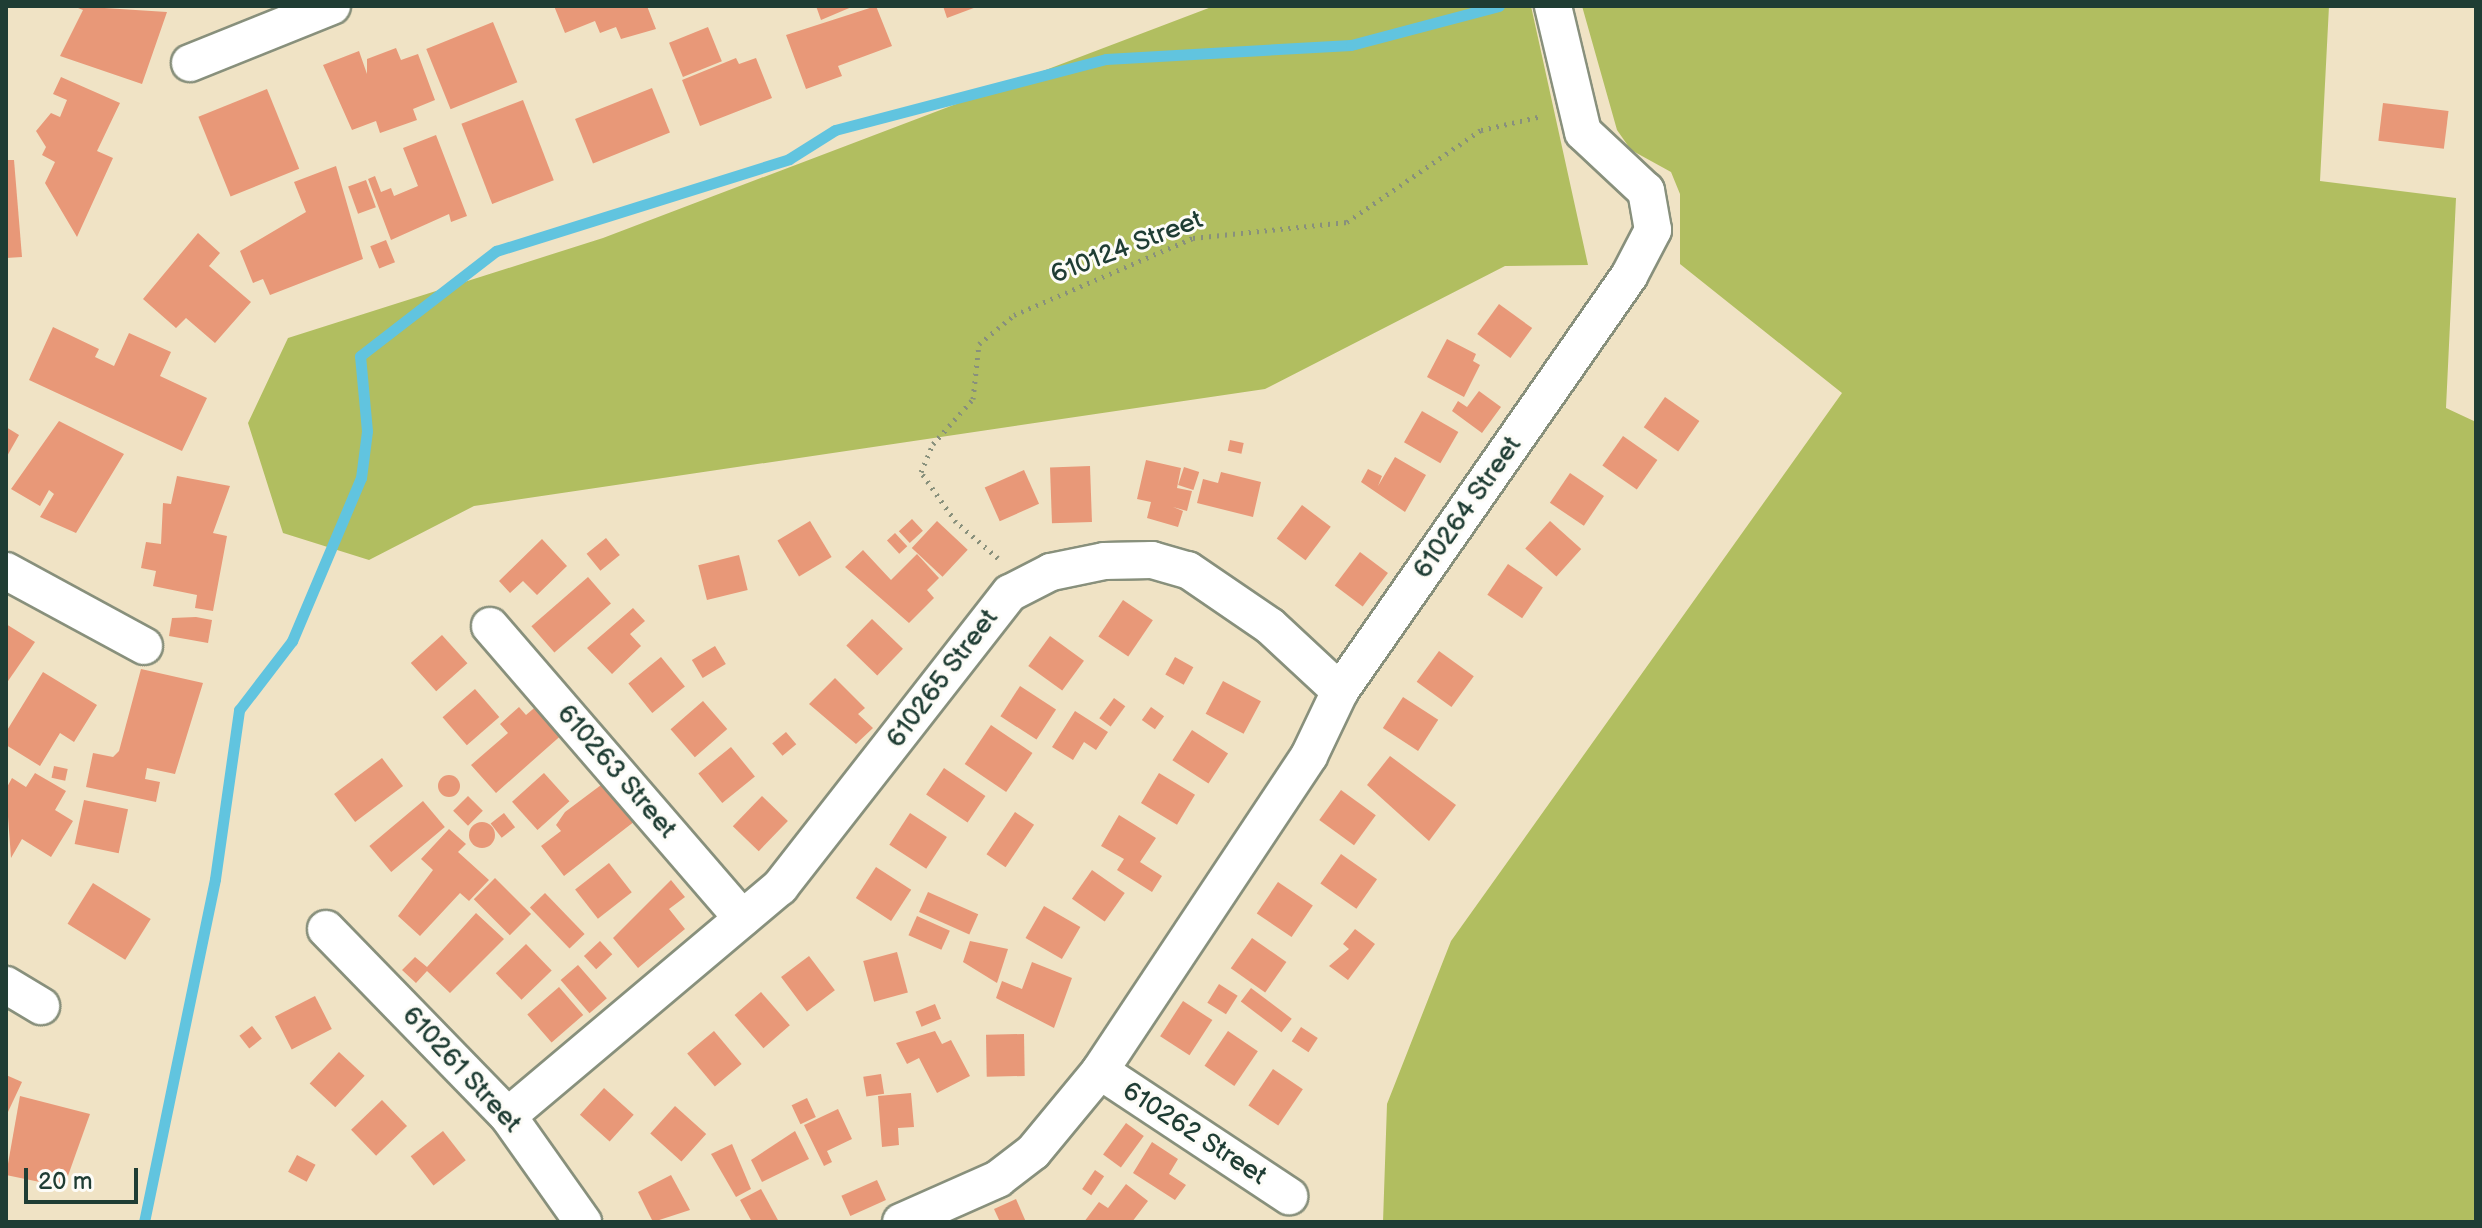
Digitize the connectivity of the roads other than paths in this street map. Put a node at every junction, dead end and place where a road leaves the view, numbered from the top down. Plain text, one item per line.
1 (332, 6) edge
2 (1553, 6) edge
3 (190, 63) dead end
4 (6, 571) edge
5 (490, 626) dead end
6 (144, 646) dead end
7 (1340, 691) junction
8 (742, 918) junction
9 (326, 929) dead end
10 (6, 985) edge
11 (41, 1006) dead end
12 (1100, 1071) junction
13 (508, 1116) junction
14 (1289, 1196) dead end
15 (583, 1222) edge
16 (901, 1222) edge

1 - 3 street
2 - 7 street, 610264 Street
4 - 6 street
5 - 8 street, 610263 Street
7 - 8 street, 610265 Street
7 - 12 street
8 - 13 street, 610265 Street
9 - 13 street, 610261 Street
10 - 11 street
12 - 14 street, 610262 Street
12 - 16 street
13 - 15 street, 610261 Street

